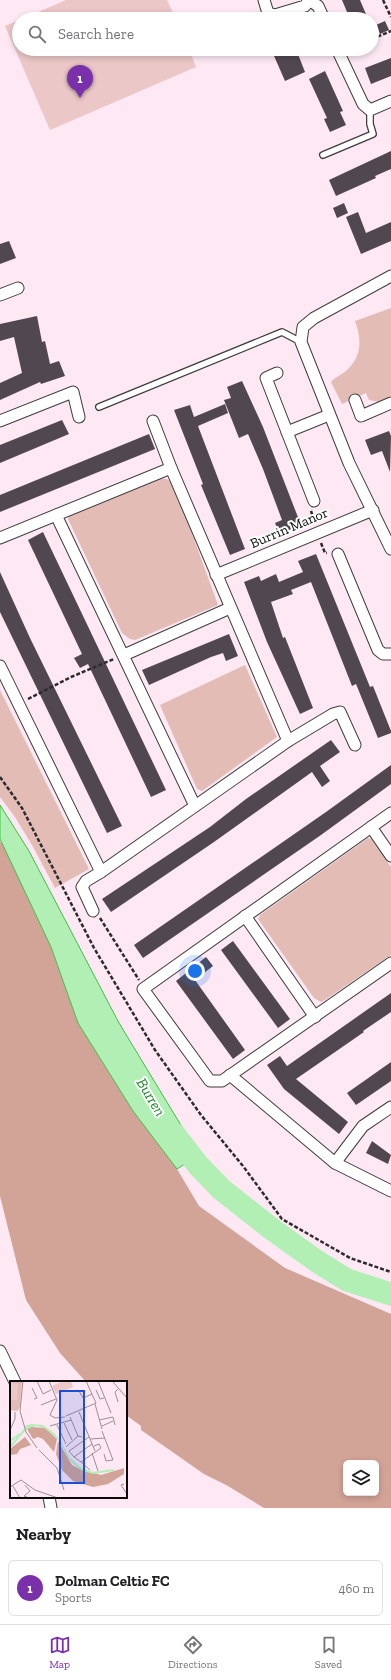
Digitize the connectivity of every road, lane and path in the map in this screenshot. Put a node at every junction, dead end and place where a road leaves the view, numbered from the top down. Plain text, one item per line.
1 (264, 0) edge
2 (309, 0) edge
3 (383, 0) edge
4 (268, 12) edge
5 (285, 12) edge
6 (321, 12) edge
7 (391, 17) edge
8 (391, 31) edge
9 (379, 36) edge
10 (341, 56) edge
11 (391, 100) edge
12 (370, 110) junction
13 (323, 155) dead end
14 (391, 276) edge
15 (18, 288) dead end
16 (0, 295) edge
17 (301, 342) junction
18 (277, 374) dead end
19 (355, 400) dead end
20 (391, 403) edge
21 (99, 407) dead end
22 (329, 415) junction
23 (79, 417) dead end
24 (0, 421) edge
25 (153, 421) dead end
26 (288, 432) junction
27 (171, 468) junction
28 (314, 501) dead end
29 (373, 510) junction
30 (56, 515) junction
31 (0, 538) edge
32 (391, 549) edge
33 (338, 554) dead end
34 (216, 575) junction
35 (230, 608) junction
36 (391, 654) edge
37 (124, 655) junction
38 (0, 666) edge
39 (18, 703) junction
40 (288, 741) junction
41 (355, 745) dead end
42 (195, 806) junction
43 (391, 813) edge
44 (371, 827) junction
45 (391, 856) edge
46 (102, 872) junction
47 (93, 911) joint
48 (245, 916) junction
49 (391, 963) edge
50 (143, 989) junction
51 (315, 1017) junction
52 (230, 1075) junction
53 (391, 1107) edge
54 (335, 1163) junction
55 (391, 1191) edge
56 (0, 1351) edge
57 (14, 1381) edge
58 (49, 1498) edge
59 (51, 1508) edge

1 - 4 street
2 - 5 street
2 - 6 street
3 - 7 path
8 - 9 path
10 - 12 street
11 - 12 street
12 - 13 lane
14 - 17 street
15 - 16 street
17 - 21 lane
17 - 22 street
18 - 26 street
19 - 20 street
22 - 26 street
22 - 29 street
23 - 24 street
25 - 27 street
26 - 28 street
27 - 30 street
27 - 34 street
29 - 32 street
29 - 34 street, Burrin Manor
30 - 31 street
30 - 37 street
33 - 36 street
34 - 35 street
35 - 37 street
35 - 40 street
37 - 39 path
37 - 42 street
38 - 39 street
39 - 46 street
40 - 41 street
40 - 42 street
42 - 46 street
43 - 44 street
44 - 45 street
44 - 48 street
46 - 47 street
47 - 50 path
48 - 50 street
48 - 51 street
49 - 51 street
50 - 52 street
51 - 52 street
52 - 54 street
53 - 54 street
54 - 55 street
56 - 57 street
58 - 59 street

